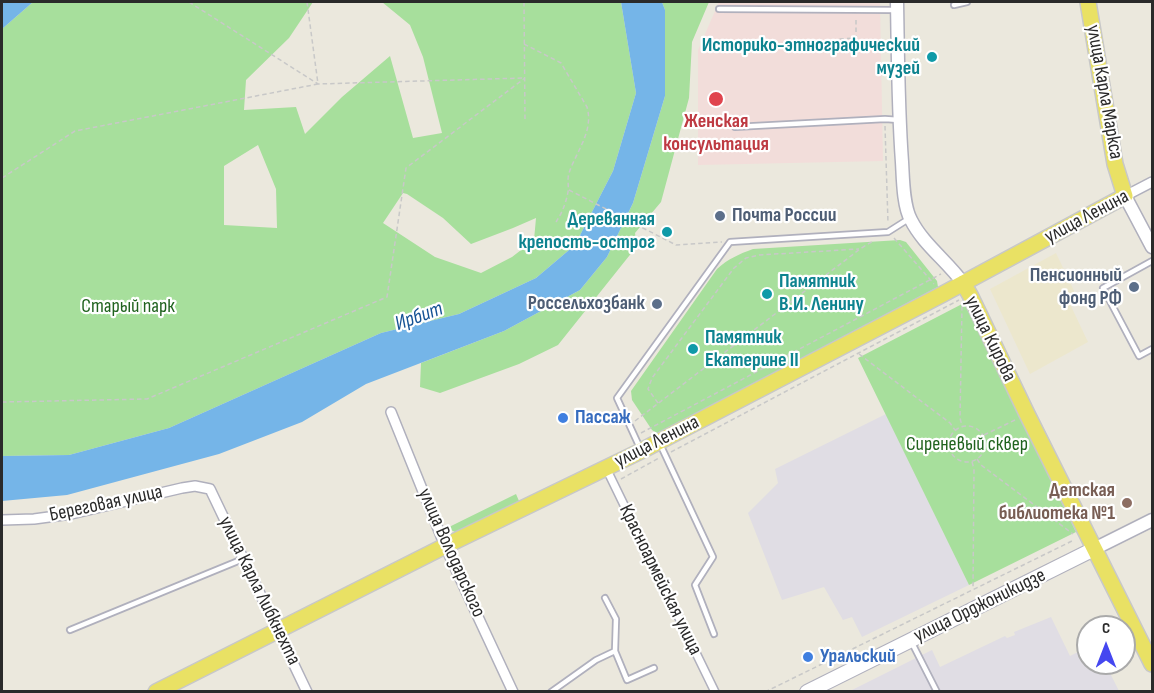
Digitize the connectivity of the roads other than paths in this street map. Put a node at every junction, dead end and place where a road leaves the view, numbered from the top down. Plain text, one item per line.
1 (967, 2) edge
2 (1088, 2) edge
3 (954, 5) dead end
4 (897, 6) edge
5 (719, 9) dead end
6 (898, 120) junction
7 (735, 127) dead end
8 (1152, 182) edge
9 (1125, 196) junction
10 (910, 218) junction
11 (1152, 247) edge
12 (1152, 261) edge
13 (963, 283) junction
14 (1152, 349) edge
15 (392, 412) dead end
16 (662, 448) junction
17 (641, 451) junction
18 (606, 468) junction
19 (210, 489) joint
20 (2, 520) edge
21 (1152, 520) edge
22 (446, 546) junction
23 (1094, 549) junction
24 (243, 559) junction
25 (605, 598) dead end
26 (70, 630) dead end
27 (278, 631) junction
28 (714, 634) dead end
29 (910, 640) junction
30 (615, 651) junction
31 (1152, 664) edge
32 (654, 668) dead end
33 (156, 692) edge
34 (307, 692) edge
35 (513, 692) edge
36 (551, 692) edge
37 (715, 692) edge
38 (807, 692) edge
39 (938, 692) edge

1 - 3 lane
2 - 9 main road, улица Карла Маркса
4 - 5 lane
4 - 6 street, улица Кирова
6 - 7 lane
6 - 10 street, улица Кирова
8 - 9 street, улица Ленина
9 - 11 street, улица Карла Маркса
9 - 13 main road, улица Ленина
10 - 13 street, улица Кирова
10 - 17 lane
12 - 14 lane
13 - 16 main road, улица Ленина
13 - 23 main road, улица Кирова
15 - 22 street, улица Володарского
16 - 17 main road, улица Ленина
16 - 28 lane
17 - 18 main road, улица Ленина
18 - 22 main road, улица Ленина
18 - 37 street, Красноармейская улица
19 - 20 street, Береговая улица
19 - 24 street, улица Карла Либкнехта
21 - 23 street, улица Орджоникидзе
22 - 27 main road, улица Ленина
22 - 35 street, улица Володарского
23 - 29 main road, улица Орджоникидзе
23 - 31 main road, улица Кирова
24 - 26 lane
24 - 27 street, улица Карла Либкнехта
25 - 30 lane
27 - 33 main road, улица Ленина
27 - 34 street, улица Карла Либкнехта
29 - 38 main road, улица Орджоникидзе
29 - 39 lane
30 - 32 lane
30 - 36 lane

